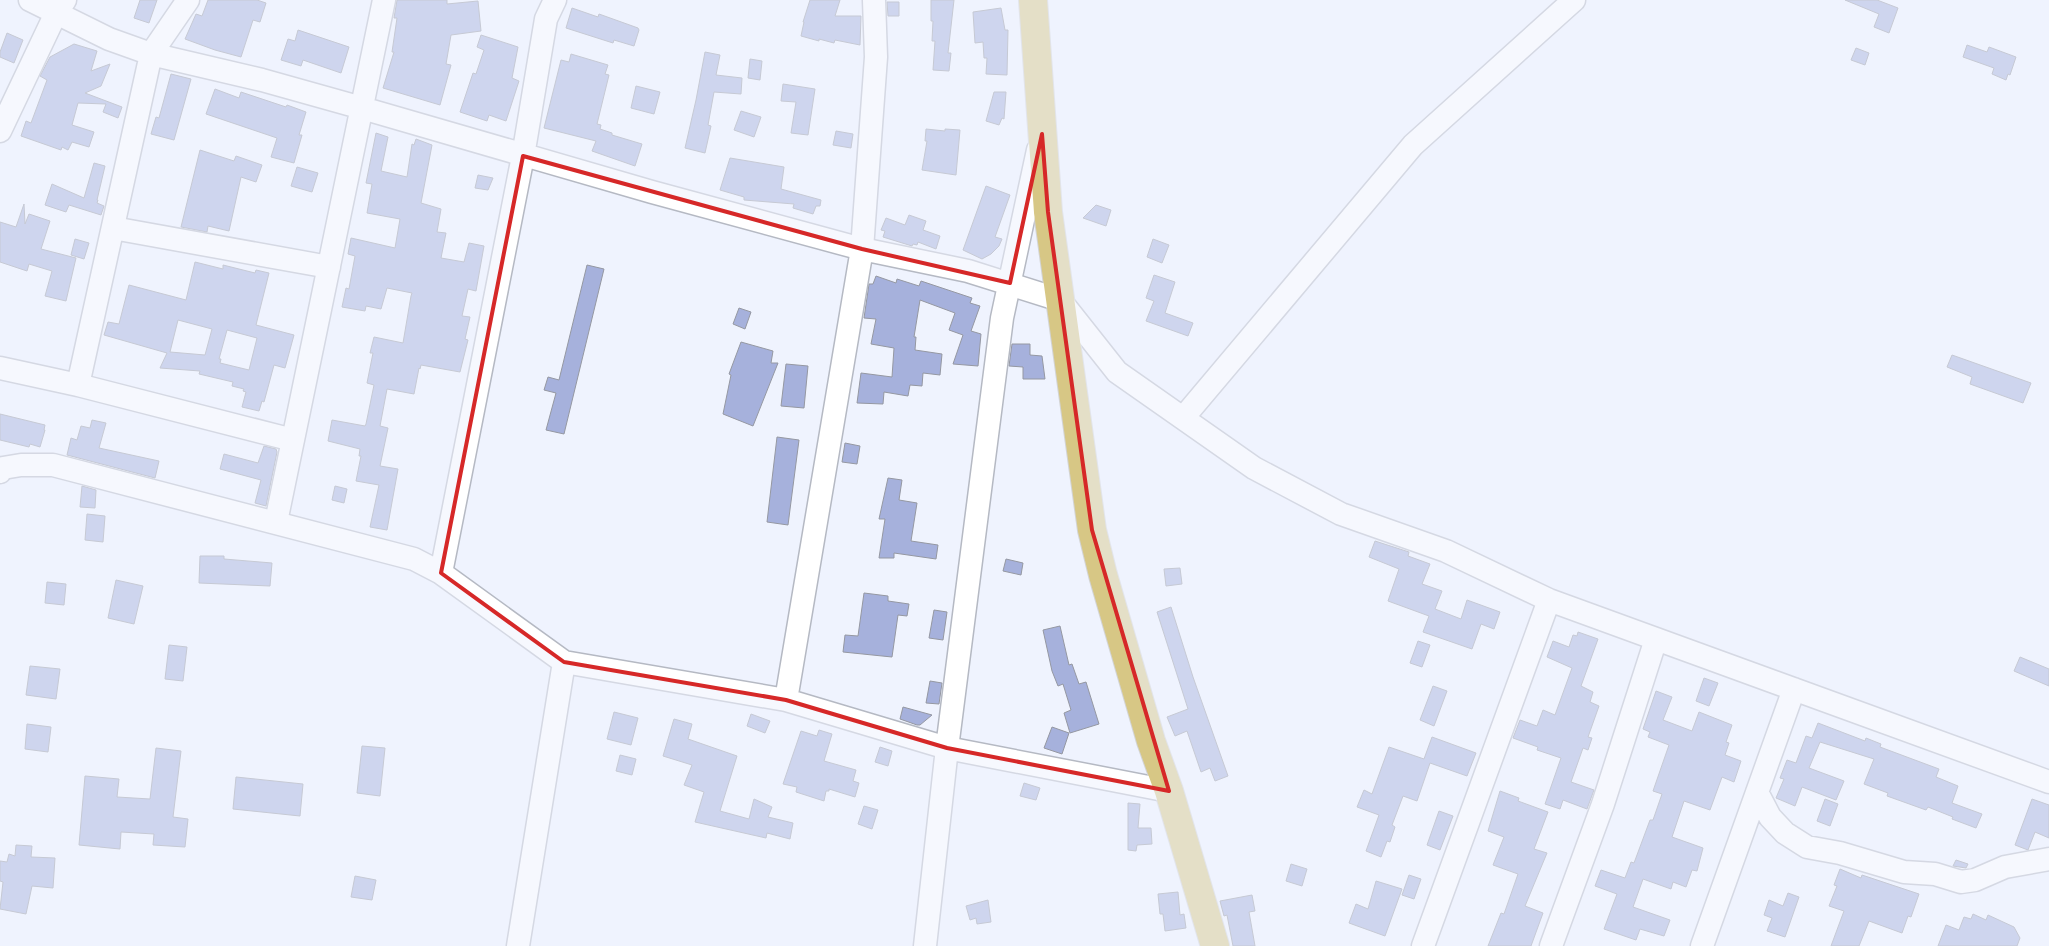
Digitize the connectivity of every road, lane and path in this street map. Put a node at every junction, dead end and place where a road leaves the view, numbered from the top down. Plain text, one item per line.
1 (30, 0) edge
2 (188, 0) edge
3 (384, 0) edge
4 (555, 0) edge
5 (874, 0) edge
6 (1033, 0) edge
7 (1574, 0) edge
8 (61, 7) edge
9 (151, 54) junction
10 (362, 108) junction
11 (2, 124) edge
12 (1042, 134) junction
13 (523, 156) junction
14 (113, 228) junction
15 (862, 249) junction
16 (329, 268) junction
17 (1010, 283) junction
18 (1060, 300) junction
19 (0, 368) edge
20 (78, 385) junction
21 (1183, 418) junction
22 (293, 440) junction
23 (0, 472) edge
24 (276, 522) junction
25 (441, 573) junction
26 (1549, 600) junction
27 (1656, 639) junction
28 (564, 662) junction
29 (1794, 689) junction
30 (786, 700) junction
31 (947, 748) junction
32 (2049, 782) edge
33 (1169, 791) junction
34 (1757, 792) junction
35 (2049, 859) edge
36 (518, 946) edge
37 (925, 946) edge
38 (1215, 946) edge
39 (1423, 946) edge
40 (1551, 946) edge
41 (1702, 946) edge

1 - 8 street
2 - 9 street
3 - 10 street
4 - 13 street
5 - 15 street
6 - 12 main road
7 - 21 street
8 - 9 street
8 - 11 street
9 - 10 street
9 - 14 street
10 - 13 street
10 - 16 street
12 - 17 street
12 - 18 main road
13 - 15 street
13 - 25 street
14 - 16 street
14 - 20 street
15 - 17 street
15 - 30 street
16 - 22 street
17 - 18 street
17 - 31 street
18 - 21 street
18 - 33 main road
19 - 20 street
20 - 22 street
21 - 26 street
22 - 24 street
23 - 24 street
24 - 25 street
25 - 28 street
26 - 27 street
26 - 39 street
27 - 29 street
27 - 40 street
28 - 30 street
28 - 36 street
29 - 32 street
29 - 34 street
30 - 31 street
31 - 33 street
31 - 37 street
33 - 38 main road
34 - 35 street
34 - 41 street

